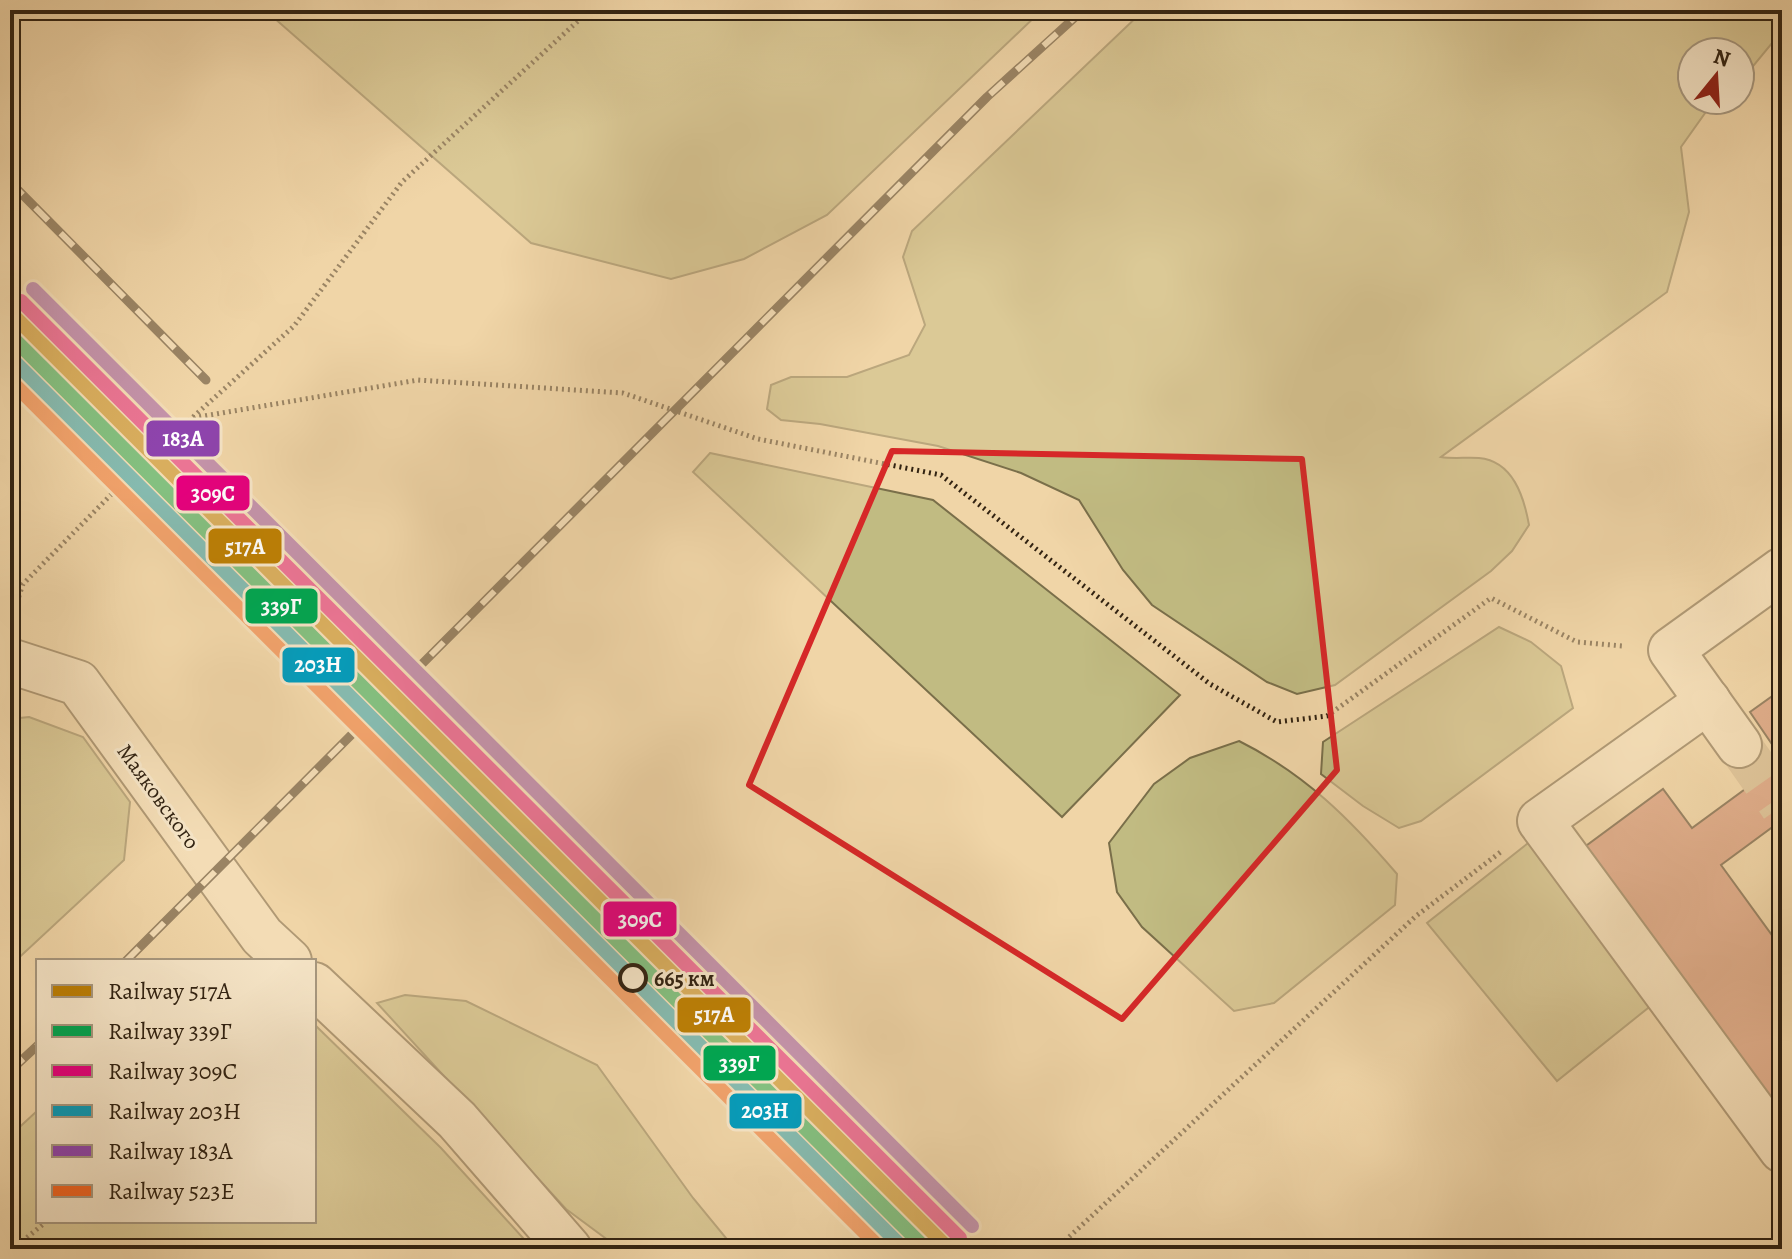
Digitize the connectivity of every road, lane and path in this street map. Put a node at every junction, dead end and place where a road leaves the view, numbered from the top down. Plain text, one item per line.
1 (590, 10) edge
2 (192, 418) junction
3 (1782, 570) edge
4 (10, 623) edge
5 (1671, 650) junction
6 (10, 661) edge
7 (1708, 701) junction
8 (1739, 745) tunnel mouth
9 (1540, 821) junction
10 (287, 959) edge
11 (316, 987) edge
12 (1782, 1150) edge
13 (45, 1223) edge
14 (13, 1249) edge
15 (569, 1249) edge
16 (1056, 1249) edge

1 - 2 path
2 - 4 path
2 - 5 path
3 - 5 street
5 - 7 street
6 - 10 street, Маяковского
7 - 8 street
7 - 9 street
9 - 12 street
9 - 16 path
11 - 15 street
13 - 14 path

